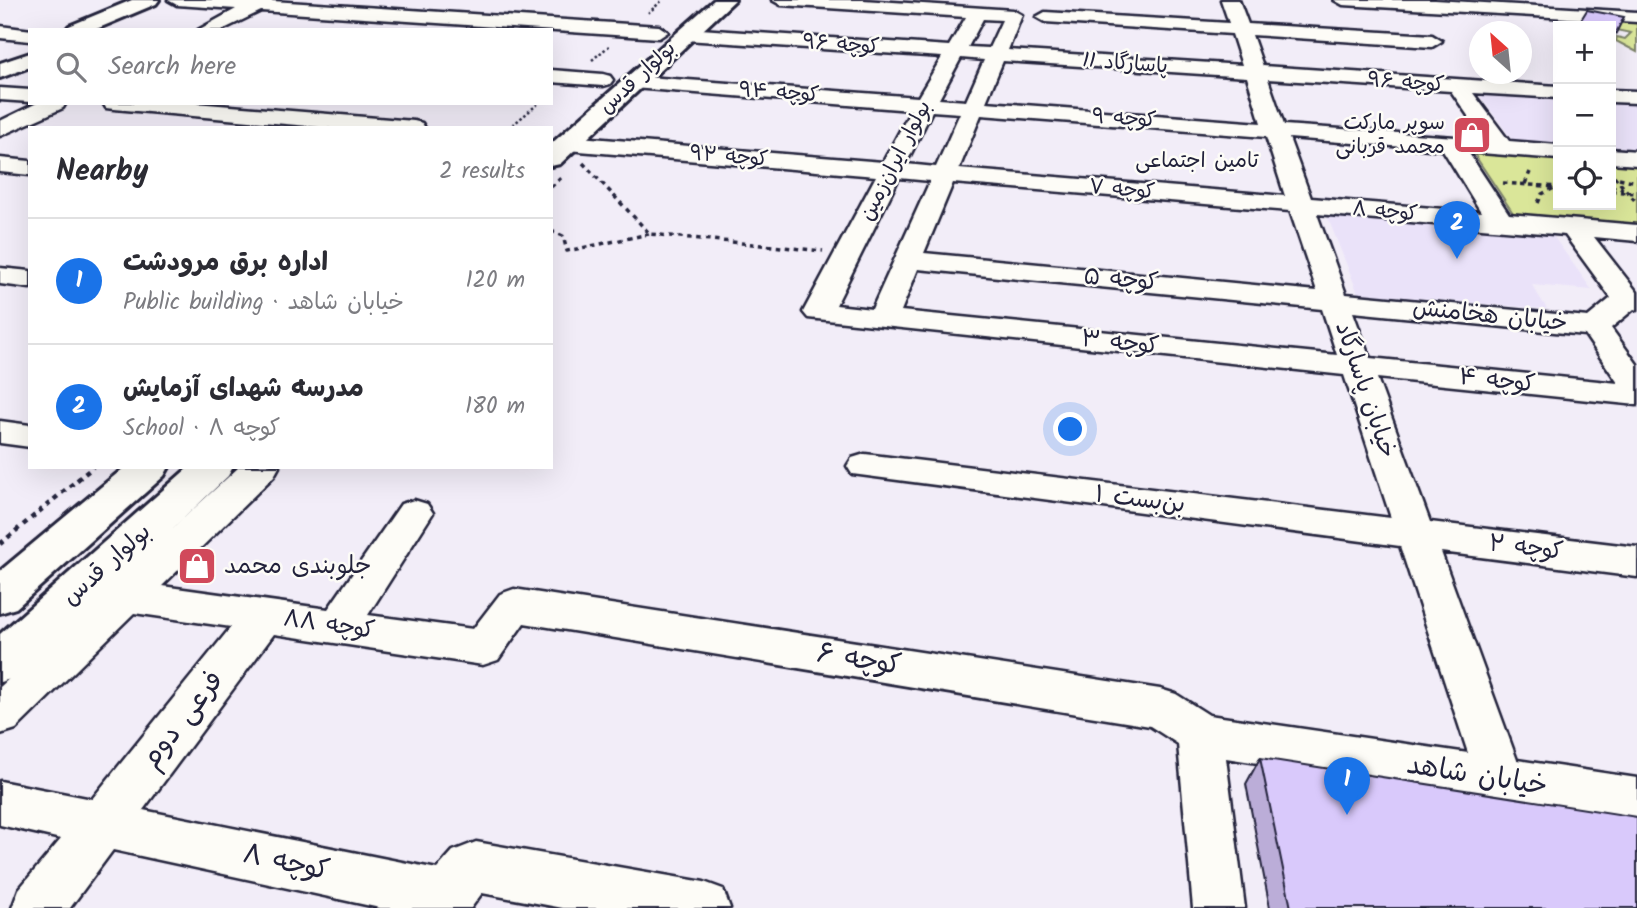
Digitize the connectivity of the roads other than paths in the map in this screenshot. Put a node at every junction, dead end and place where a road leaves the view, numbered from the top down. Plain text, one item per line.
1 (149, 0) edge
2 (170, 0) edge
3 (177, 0) edge
4 (696, 0) edge
5 (725, 0) edge
6 (781, 0) edge
7 (1343, 0) edge
8 (262, 3) edge
9 (1456, 3) edge
10 (978, 12) junction
11 (1235, 15) edge
12 (1045, 17) dead end
13 (1637, 17) edge
14 (81, 28) edge
15 (104, 28) edge
16 (211, 28) edge
17 (0, 32) edge
18 (659, 32) junction
19 (686, 34) junction
20 (28, 36) edge
21 (1432, 41) dead end
22 (28, 50) edge
23 (954, 52) junction
24 (996, 55) junction
25 (28, 60) edge
26 (0, 61) edge
27 (629, 67) junction
28 (0, 71) edge
29 (1254, 72) junction
30 (553, 76) edge
31 (603, 80) junction
32 (1458, 86) junction
33 (1553, 93) edge
34 (0, 94) edge
35 (28, 96) edge
36 (1616, 96) edge
37 (1637, 97) edge
38 (576, 103) dead end
39 (925, 104) junction
40 (51, 105) edge
41 (138, 105) edge
42 (973, 108) junction
43 (390, 126) edge
44 (0, 130) edge
45 (1275, 131) junction
46 (1451, 144) junction
47 (1502, 148) junction
48 (1553, 152) edge
49 (566, 154) edge
50 (1616, 156) edge
51 (1637, 158) edge
52 (0, 164) edge
53 (28, 168) edge
54 (891, 170) junction
55 (945, 175) junction
56 (1300, 205) junction
57 (1500, 221) junction
58 (1573, 228) junction
59 (1637, 233) edge
60 (908, 260) junction
61 (0, 276) edge
62 (28, 280) edge
63 (1334, 300) junction
64 (1632, 301) edge
65 (818, 312) joint
66 (883, 318) junction
67 (1595, 327) junction
68 (1357, 367) junction
69 (1637, 387) edge
70 (1637, 395) edge
71 (0, 432) edge
72 (28, 436) edge
73 (865, 466) dead end
74 (148, 469) edge
75 (212, 469) edge
76 (259, 469) edge
77 (414, 513) dead end
78 (1415, 534) junction
79 (1637, 562) edge
80 (0, 596) edge
81 (125, 596) junction
82 (512, 607) joint
83 (264, 616) junction
84 (338, 626) junction
85 (0, 663) edge
86 (0, 715) edge
87 (1199, 734) junction
88 (1500, 779) junction
89 (1637, 800) edge
90 (0, 803) edge
91 (102, 824) junction
92 (691, 907) edge
93 (38, 908) edge
94 (1219, 908) edge

1 - 14 main road
2 - 15 main road
3 - 8 street
4 - 18 main road, بولوار قدس
5 - 19 main road, بولوار قدس
6 - 10 street
7 - 9 street
8 - 16 street
8 - 18 street
9 - 13 street
10 - 23 street, بولوار ایران‌زمین
10 - 24 street, بولوار ایران‌زمین
11 - 12 street
11 - 21 street
11 - 29 street, خیابان پاسارگاد
17 - 20 street
18 - 27 main road, بولوار قدس
19 - 23 street, کوچه ۹۶
19 - 27 main road, بولوار قدس
22 - 26 main road
23 - 24 street, کوچه ۹۶
23 - 39 street, بولوار ایران‌زمین
24 - 29 street, پاسارگاد 11
24 - 42 street, بولوار ایران‌زمین
25 - 28 main road
27 - 31 main road, بولوار قدس
27 - 39 street, کوچه ۹۴
27 - 49 main road, بولوار قدس
29 - 32 street, کوچه ۹۶
29 - 45 street, خیابان پاسارگاد
30 - 31 street
31 - 38 main road, بولوار قدس
32 - 33 street, کوچه ۹۶
32 - 47 street
34 - 35 street
36 - 37 street
39 - 42 street, کوچه ۹۴
39 - 54 street, بولوار ایران‌زمین
40 - 44 street
41 - 43 street
42 - 45 street, کوچه ۹
42 - 55 street, بولوار ایران‌زمین
45 - 46 street, کوچه ۹
45 - 56 street, خیابان پاسارگاد
46 - 47 street, کوچه ۹
46 - 57 street
47 - 48 street, کوچه ۹
49 - 54 street, کوچه ۹۲
50 - 51 street
52 - 53 street
54 - 55 street, کوچه ۹۲
54 - 65 street, بولوار ایران‌زمین
55 - 56 street, کوچه ۷
55 - 60 street, بولوار ایران‌زمین
56 - 57 street, کوچه ۸
56 - 63 street, خیابان پاسارگاد
57 - 58 street, کوچه ۸
58 - 59 street, کوچه ۸
58 - 64 street
60 - 63 street, کوچه ۵
60 - 66 street, بولوار ایران‌زمین
61 - 62 street
63 - 67 street, خیابان هخامنش
63 - 68 street, خیابان پاسارگاد
64 - 67 street, خیابان هخامنش
65 - 66 street, کوچه ۳
66 - 68 street, کوچه ۳
67 - 69 street
68 - 70 street, کوچه ۴
68 - 78 street, خیابان پاسارگاد
71 - 72 street
73 - 78 street, بن‌بست ۱
74 - 80 main road, بولوار قدس
75 - 85 main road, بولوار قدس
76 - 81 street
77 - 84 street
78 - 79 street, کوچه ۲
78 - 88 street, خیابان پاسارگاد
81 - 83 street, کوچه ۸۸
81 - 86 street
82 - 84 street, کوچه ۸۸
82 - 87 street, کوچه ۶
83 - 84 street, کوچه ۸۸
83 - 91 street, فرعی دوم
87 - 88 street, خیابان شاهد
87 - 94 street
88 - 89 street, خیابان شاهد
90 - 91 street
91 - 92 street, کوچه ۸
91 - 93 street, فرعی دوم

